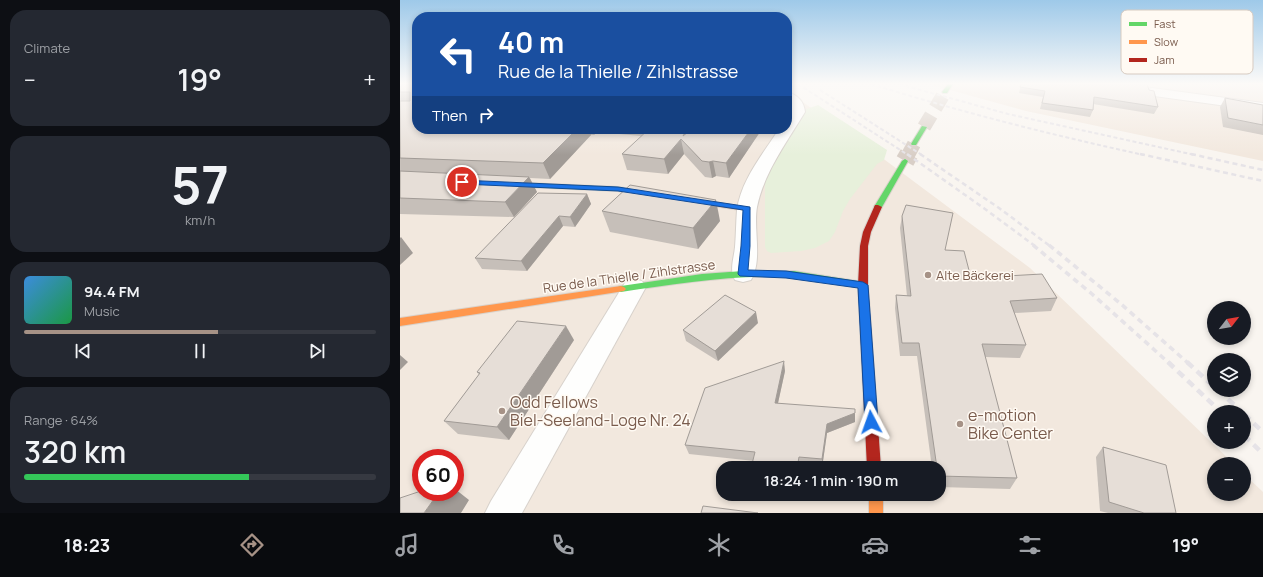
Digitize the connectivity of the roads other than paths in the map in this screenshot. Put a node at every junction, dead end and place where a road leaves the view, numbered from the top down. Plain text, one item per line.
1 (797, 108) edge
2 (792, 121) edge
3 (924, 127) tunnel mouth
4 (784, 134) edge
5 (914, 144) tunnel mouth
6 (905, 161) tunnel mouth
7 (494, 183) edge
8 (665, 196) edge
9 (680, 199) edge
10 (747, 208) junction
11 (743, 274) junction
12 (863, 285) junction
13 (634, 287) junction
14 (400, 322) edge
15 (874, 461) edge
16 (876, 501) edge
17 (503, 513) edge
18 (876, 513) edge

1 - 2 street
3 - 5 street
4 - 10 street
6 - 12 street
7 - 8 street
9 - 10 street
10 - 11 street
11 - 12 street, Rue de la Thielle / Zihlstrasse
11 - 13 street, Rue de la Thielle / Zihlstrasse
12 - 15 street
13 - 14 street, Rue de la Thielle / Zihlstrasse
13 - 17 street
16 - 18 street

